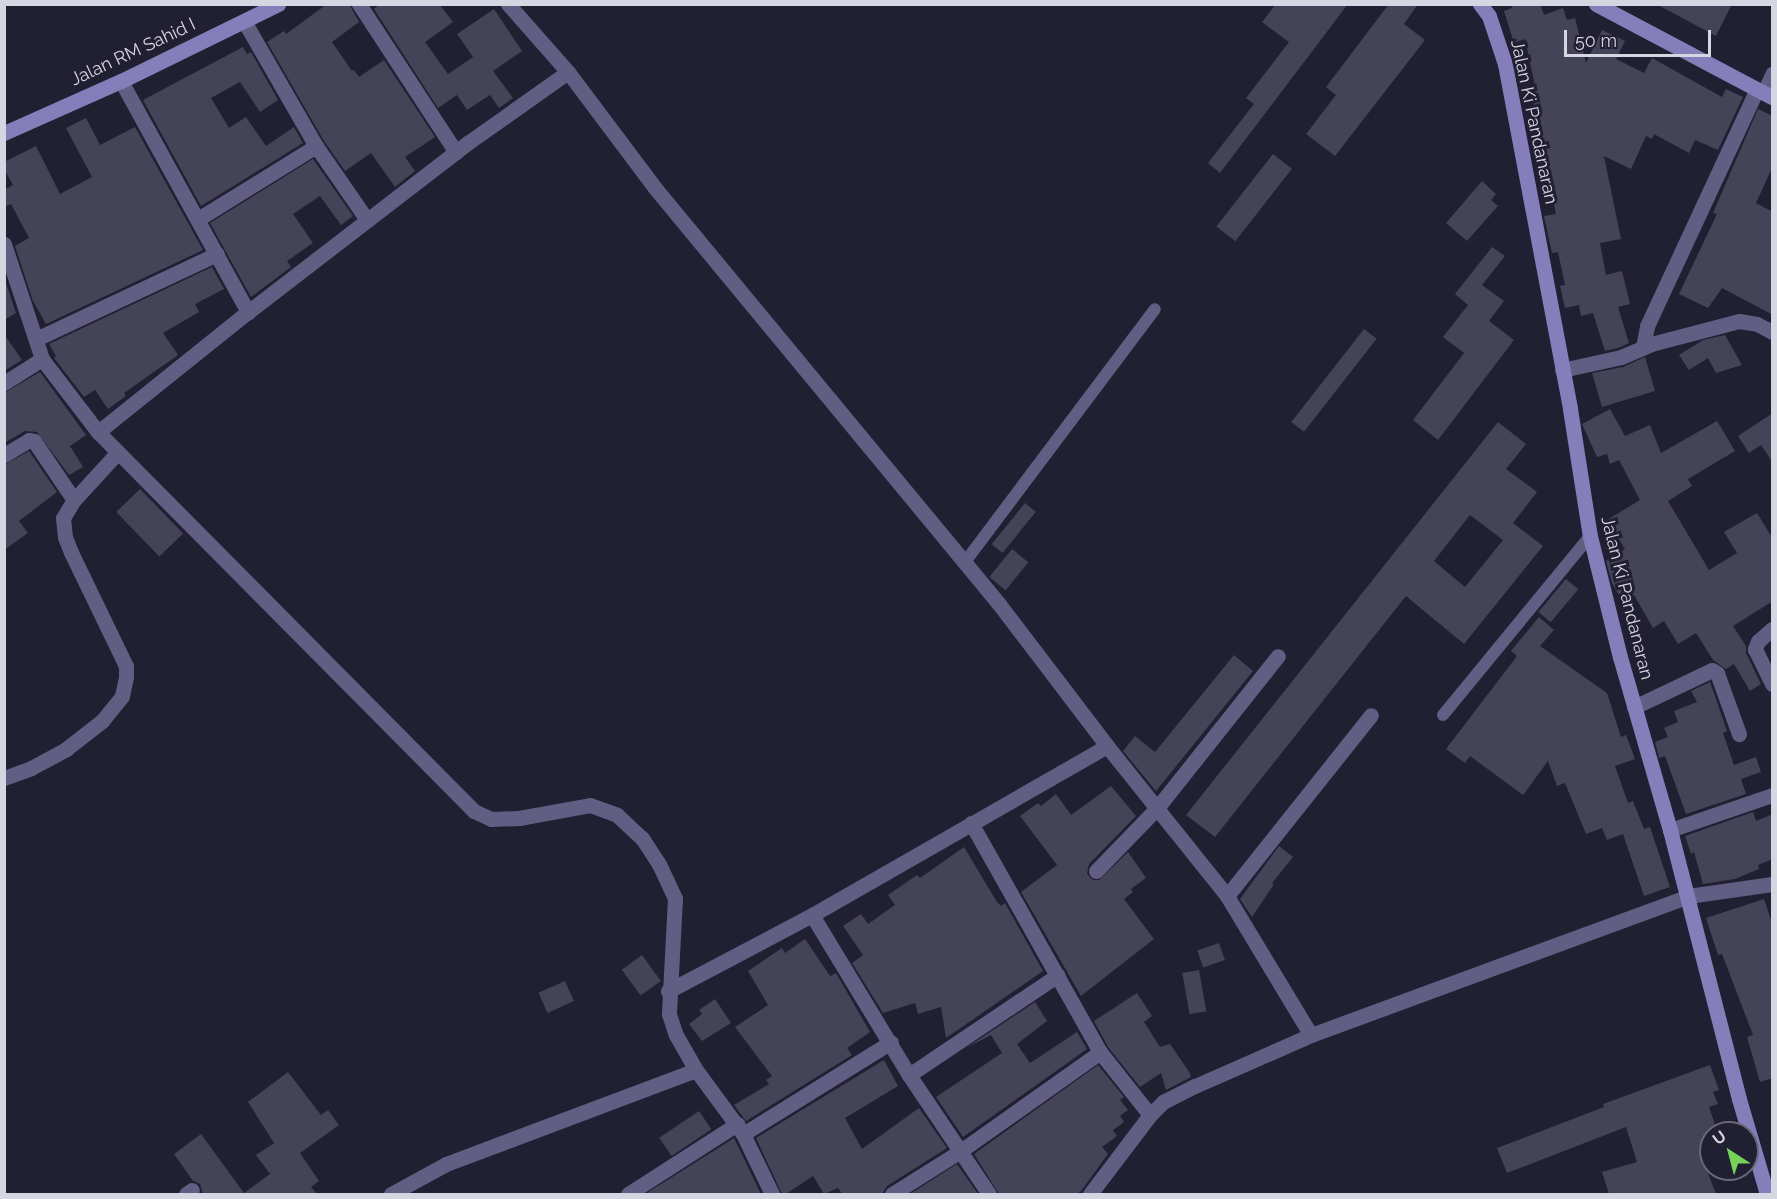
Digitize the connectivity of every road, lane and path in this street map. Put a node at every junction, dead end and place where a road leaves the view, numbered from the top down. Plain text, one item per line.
1 (278, 4) edge
2 (358, 4) edge
3 (508, 4) edge
4 (1596, 4) edge
5 (1488, 8) edge
6 (244, 21) junction
7 (568, 72) junction
8 (1773, 72) edge
9 (122, 81) junction
10 (1764, 93) edge
11 (4, 133) edge
12 (316, 146) junction
13 (456, 152) junction
14 (198, 219) junction
15 (367, 220) junction
16 (4, 244) edge
17 (217, 254) junction
18 (1155, 309) dead end
19 (248, 312) junction
20 (1773, 332) edge
21 (36, 339) junction
22 (1642, 346) junction
23 (42, 359) junction
24 (1562, 370) junction
25 (4, 383) edge
26 (98, 432) junction
27 (118, 452) junction
28 (4, 455) edge
29 (75, 500) junction
30 (1590, 536) junction
31 (965, 562) junction
32 (1773, 629) edge
33 (1278, 656) dead end
34 (1773, 684) edge
35 (1634, 707) junction
36 (1443, 714) dead end
37 (1371, 715) dead end
38 (1739, 734) dead end
39 (1107, 746) junction
40 (4, 778) edge
41 (1773, 795) edge
42 (1157, 808) junction
43 (971, 823) junction
44 (1670, 830) junction
45 (1096, 871) dead end
46 (1773, 884) edge
47 (1227, 896) junction
48 (1688, 896) junction
49 (812, 915) junction
50 (1058, 975) junction
51 (668, 991) junction
52 (1311, 1035) junction
53 (891, 1042) junction
54 (1100, 1053) junction
55 (696, 1070) junction
56 (909, 1075) junction
57 (1150, 1115) junction
58 (740, 1129) junction
59 (959, 1152) junction
60 (1768, 1184) edge
61 (391, 1194) edge
62 (628, 1194) edge
63 (772, 1194) edge
64 (892, 1194) edge
65 (989, 1194) edge
66 (1090, 1194) edge

1 - 6 main road, Jalan RM Sahid I
2 - 13 street
3 - 7 street
4 - 10 main road
5 - 24 main road, Jalan Ki Pandanaran
6 - 9 main road, Jalan RM Sahid I
6 - 12 street
7 - 13 street
7 - 31 street
8 - 10 lane
9 - 11 main road, Jalan RM Sahid I
9 - 14 street
10 - 22 street
12 - 14 street
12 - 15 street
13 - 15 street
14 - 17 street
15 - 19 street
16 - 21 street
17 - 19 street
17 - 21 street
18 - 31 lane
19 - 26 street
20 - 22 street
21 - 23 street
22 - 24 street
23 - 25 street
23 - 26 street
24 - 30 main road, Jalan Ki Pandanaran
26 - 27 street
27 - 29 street
27 - 51 street
28 - 29 street
29 - 40 street
30 - 35 main road, Jalan Ki Pandanaran
30 - 36 lane
31 - 39 street
32 - 34 street
33 - 42 street
35 - 38 street
35 - 44 main road, Jalan Ki Pandanaran
37 - 47 street
39 - 42 street
39 - 43 street
41 - 44 street
42 - 45 street
42 - 47 street
43 - 49 street
43 - 50 street
44 - 48 main road, Jalan Ki Pandanaran
46 - 48 street
47 - 52 street
48 - 52 street
48 - 60 main road, Jalan Ki Pandanaran
49 - 51 street
49 - 53 street
50 - 54 street
50 - 56 street
51 - 55 street
52 - 57 street
53 - 56 street
53 - 58 street
54 - 57 street
54 - 59 street
55 - 58 street
55 - 61 street
56 - 59 street
57 - 66 street
58 - 62 street
58 - 63 street
59 - 64 street
59 - 65 street

